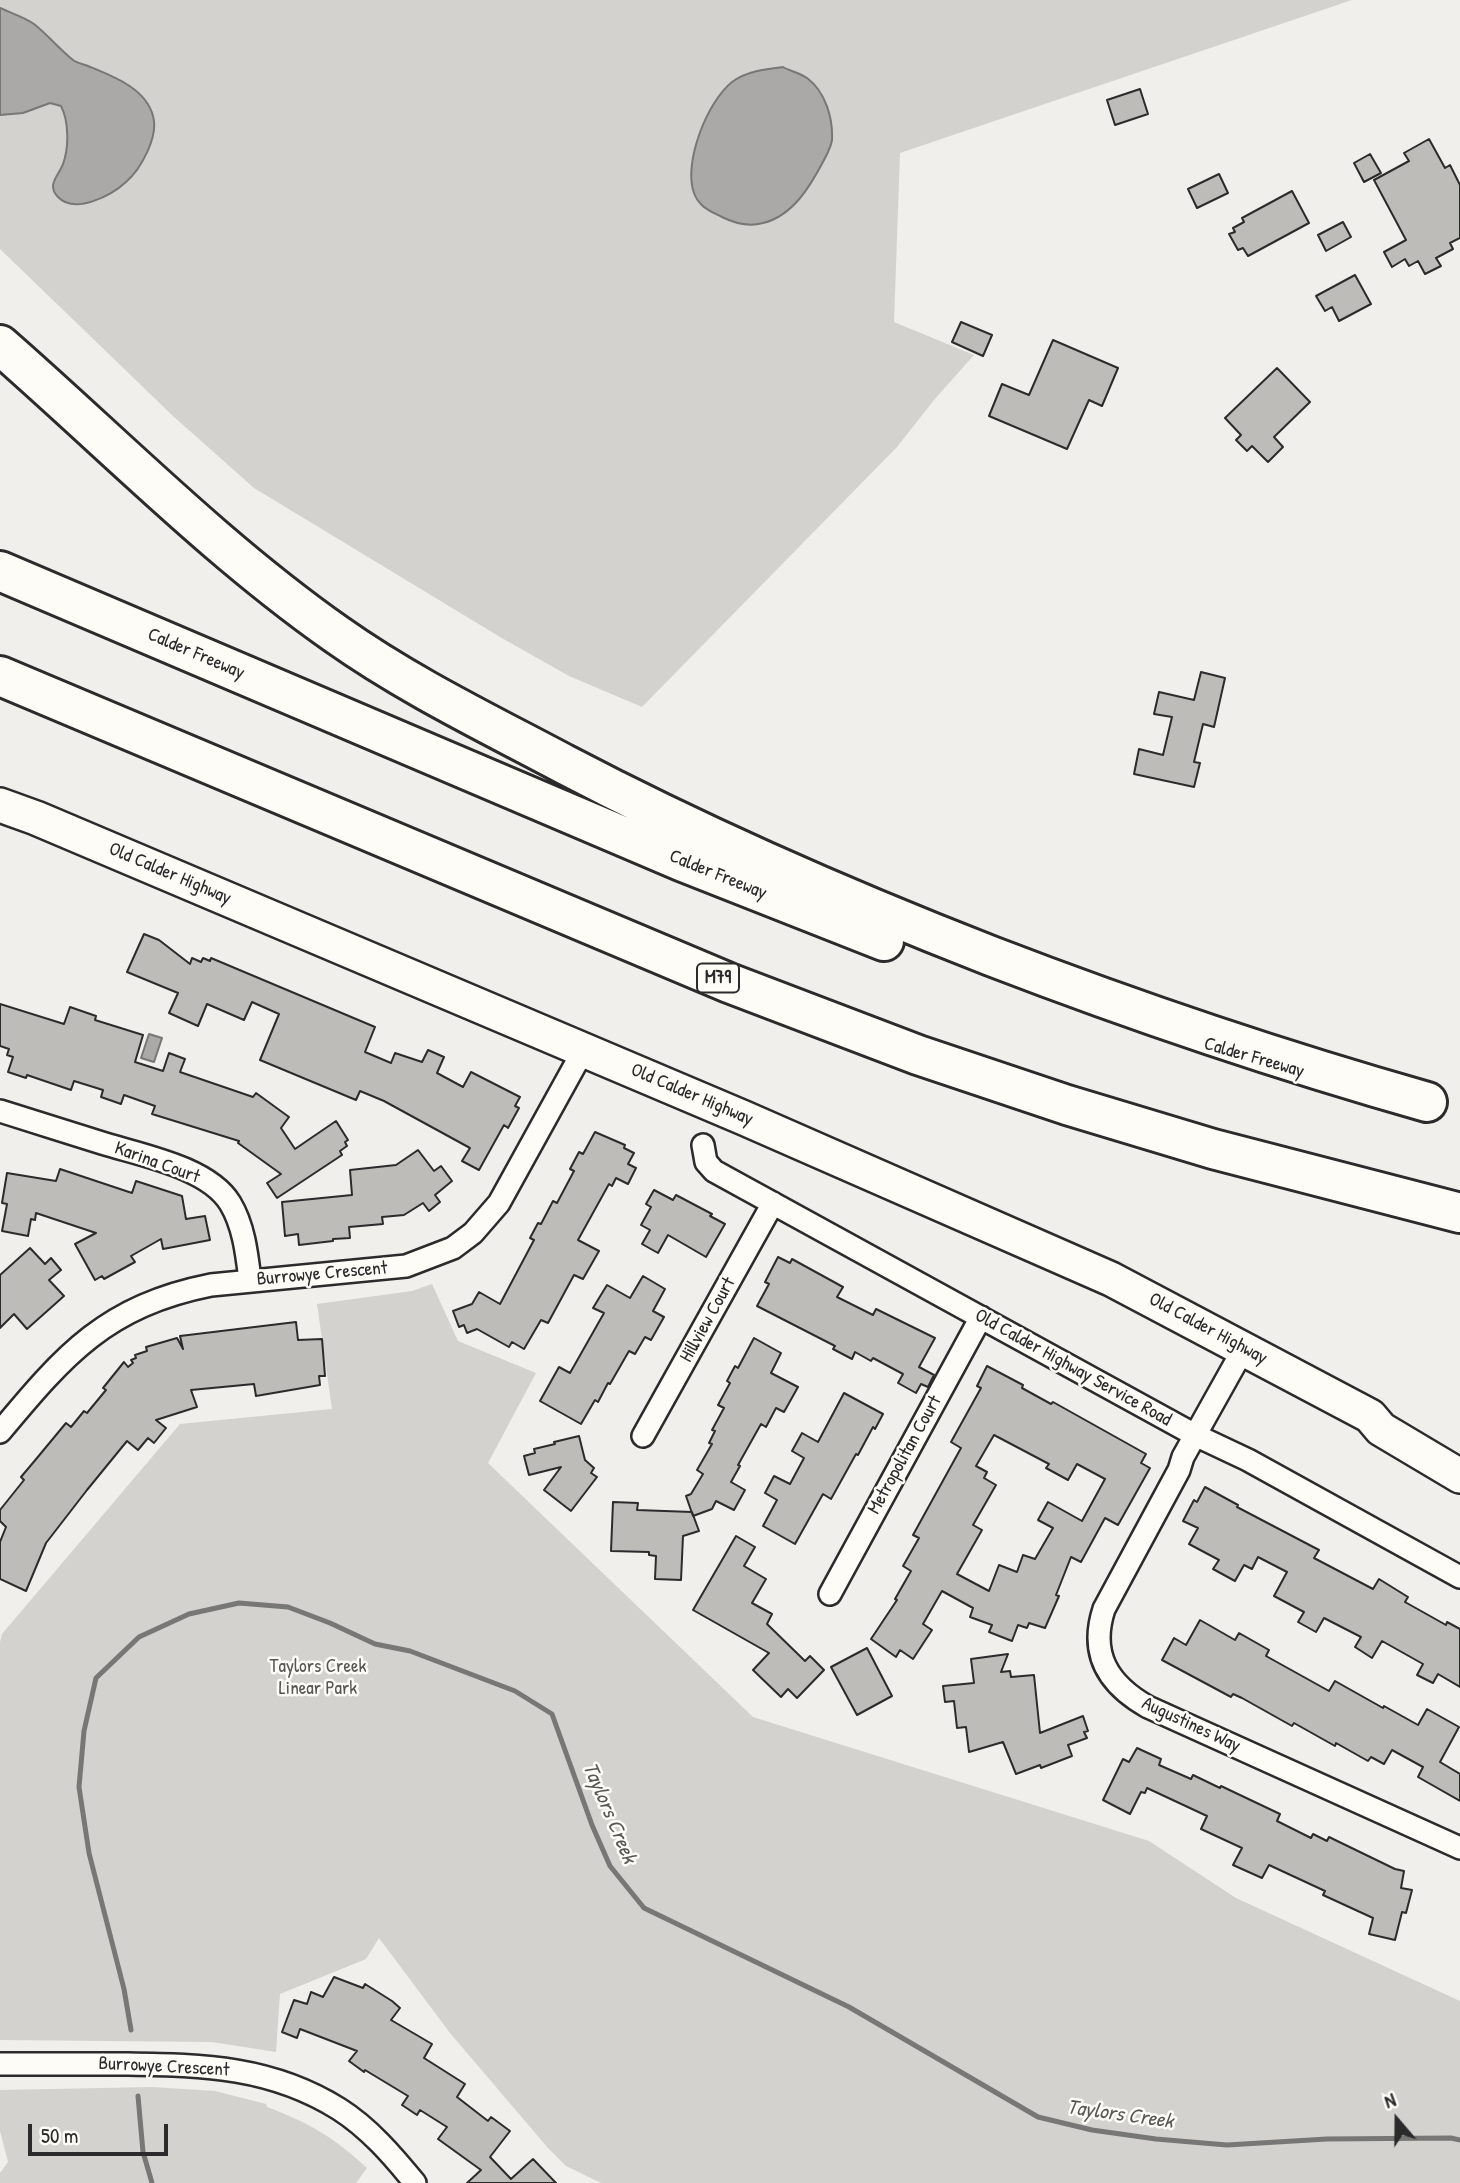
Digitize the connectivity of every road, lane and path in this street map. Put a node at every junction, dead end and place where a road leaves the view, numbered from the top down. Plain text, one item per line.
1 (0, 345) edge
2 (0, 571) edge
3 (0, 676) edge
4 (0, 805) edge
5 (584, 1049) junction
6 (1443, 1106) edge
7 (0, 1111) edge
8 (703, 1144) dead end
9 (773, 1203) junction
10 (1460, 1213) edge
11 (250, 1280) junction
12 (981, 1317) junction
13 (1244, 1348) junction
14 (1370, 1416) junction
15 (0, 1433) edge
16 (1195, 1435) junction
17 (643, 1436) dead end
18 (1460, 1459) edge
19 (1460, 1476) edge
20 (1460, 1577) edge
21 (830, 1594) dead end
22 (1460, 1848) edge
23 (0, 2064) edge
24 (415, 2183) edge

1 - 6 highway
2 - 6 highway, Calder Freeway
3 - 10 highway, M79
4 - 5 main road, Old Calder Highway
5 - 11 street, Burrowye Crescent
5 - 13 main road, Old Calder Highway
7 - 11 street, Karina Court
8 - 9 street, Old Calder Highway Service Road
9 - 12 street, Old Calder Highway Service Road
9 - 17 street, Hillview Court
11 - 15 street, Burrowye Crescent
12 - 16 street, Old Calder Highway Service Road
12 - 21 street, Metropolitan Court
13 - 14 main road, Old Calder Highway
13 - 16 street, Augustines Way
14 - 18 main road, Old Calder Highway
14 - 19 main road, Old Calder Highway
16 - 20 street, Old Calder Highway Service Road
16 - 22 street, Augustines Way
23 - 24 street, Burrowye Crescent

